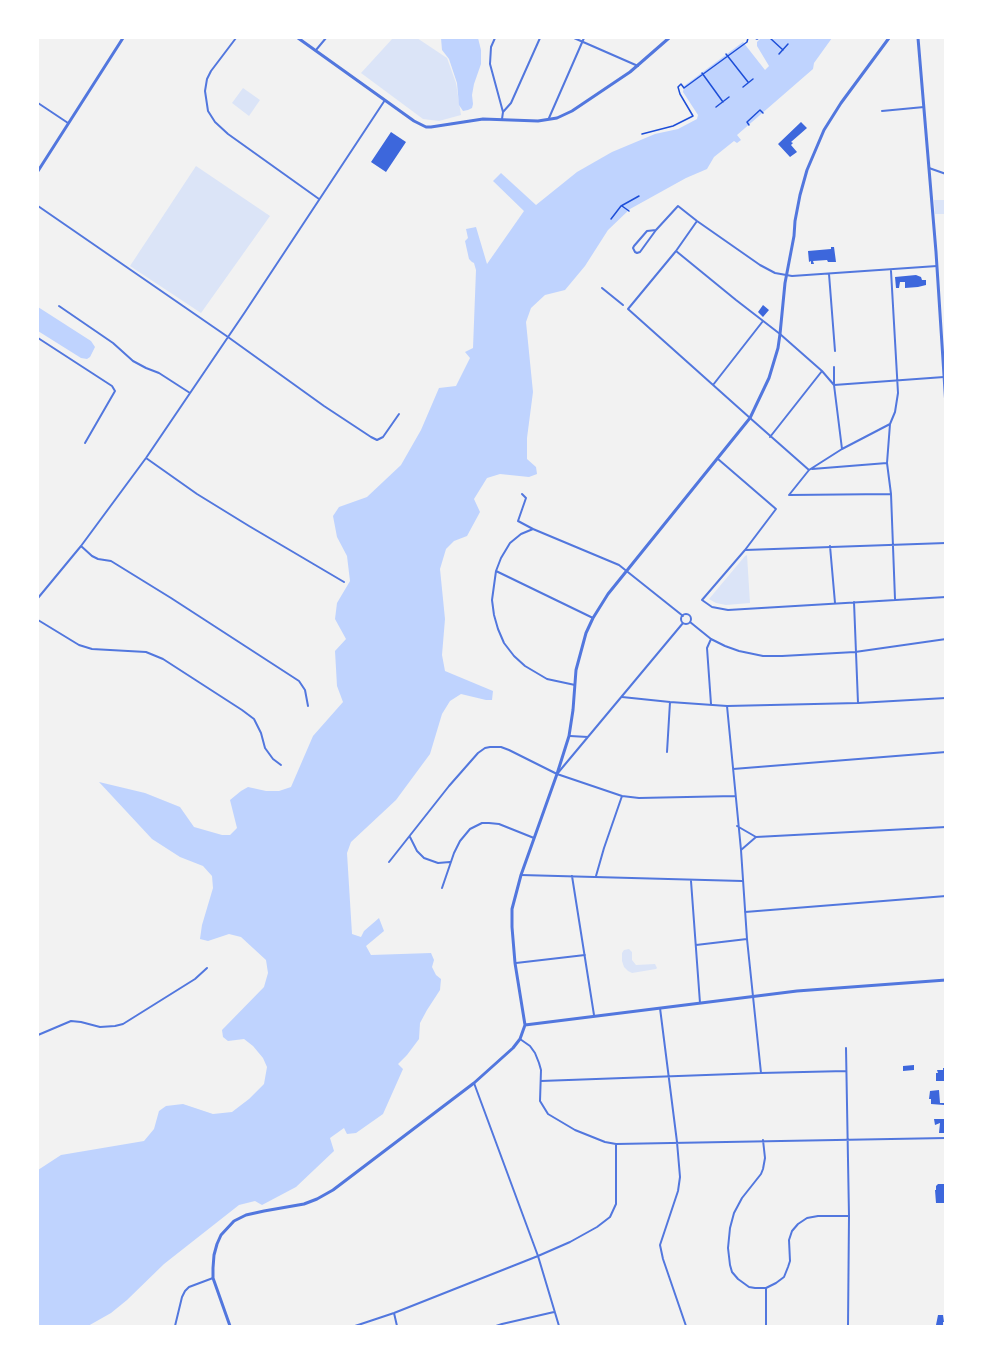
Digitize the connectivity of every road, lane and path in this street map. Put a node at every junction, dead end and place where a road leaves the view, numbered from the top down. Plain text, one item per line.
1 (123, 38) edge
2 (236, 38) edge
3 (298, 38) edge
4 (326, 38) edge
5 (495, 38) edge
6 (540, 38) edge
7 (574, 38) edge
8 (669, 38) edge
9 (748, 38) edge
10 (755, 38) edge
11 (759, 38) edge
12 (770, 38) edge
13 (889, 38) edge
14 (918, 38) edge
15 (583, 39) edge
16 (788, 44) dead end
17 (316, 50) junction
18 (783, 50) junction
19 (779, 54) dead end
20 (727, 55) junction
21 (638, 66) junction
22 (702, 74) junction
23 (753, 79) dead end
24 (748, 82) junction
25 (743, 87) dead end
26 (729, 97) dead end
27 (385, 100) junction
28 (723, 102) junction
29 (38, 103) edge
30 (716, 107) dead end
31 (924, 107) junction
32 (882, 111) dead end
33 (503, 112) junction
34 (763, 113) dead end
35 (502, 119) junction
36 (548, 120) junction
37 (68, 123) junction
38 (749, 125) dead end
39 (642, 134) dead end
40 (929, 168) junction
41 (38, 171) edge
42 (945, 174) edge
43 (639, 196) dead end
44 (319, 199) junction
45 (38, 206) edge
46 (621, 206) junction
47 (629, 211) dead end
48 (611, 219) dead end
49 (697, 221) junction
50 (656, 230) junction
51 (676, 251) junction
52 (937, 266) junction
53 (891, 270) junction
54 (828, 274) junction
55 (788, 275) junction
56 (602, 288) dead end
57 (623, 305) dead end
58 (58, 306) dead end
59 (940, 313) junction
60 (945, 313) edge
61 (763, 321) junction
62 (780, 334) junction
63 (228, 337) junction
64 (38, 338) edge
65 (835, 351) dead end
66 (944, 363) edge
67 (834, 367) dead end
68 (822, 370) junction
69 (944, 377) junction
70 (898, 380) junction
71 (713, 385) junction
72 (834, 385) junction
73 (190, 393) junction
74 (945, 406) edge
75 (399, 414) dead end
76 (750, 418) junction
77 (890, 424) junction
78 (770, 437) junction
79 (84, 443) dead end
80 (842, 449) junction
81 (146, 458) junction
82 (718, 459) junction
83 (887, 463) junction
84 (809, 470) junction
85 (522, 494) dead end
86 (891, 494) junction
87 (533, 530) junction
88 (945, 543) edge
89 (892, 544) junction
90 (81, 546) junction
91 (830, 546) junction
92 (745, 550) junction
93 (627, 571) junction
94 (496, 572) junction
95 (344, 582) dead end
96 (945, 597) edge
97 (38, 598) edge
98 (895, 599) junction
99 (854, 602) junction
100 (835, 603) junction
101 (683, 616) junction
102 (592, 618) junction
103 (38, 620) edge
104 (690, 622) junction
105 (683, 623) junction
106 (711, 639) junction
107 (945, 639) edge
108 (855, 652) junction
109 (575, 685) junction
110 (622, 697) junction
111 (945, 698) edge
112 (669, 702) junction
113 (858, 703) junction
114 (711, 704) junction
115 (309, 706) dead end
116 (727, 706) junction
117 (569, 736) junction
118 (588, 737) junction
119 (667, 752) dead end
120 (945, 752) edge
121 (281, 765) dead end
122 (733, 769) junction
123 (557, 774) junction
124 (622, 796) junction
125 (735, 796) junction
126 (738, 826) junction
127 (945, 827) edge
128 (410, 837) junction
129 (756, 837) junction
130 (534, 838) junction
131 (741, 850) junction
132 (389, 862) dead end
133 (450, 862) junction
134 (521, 875) junction
135 (572, 876) junction
136 (596, 876) junction
137 (691, 880) junction
138 (742, 881) junction
139 (442, 888) dead end
140 (945, 896) edge
141 (745, 912) junction
142 (747, 939) junction
143 (695, 945) junction
144 (585, 955) junction
145 (515, 963) junction
146 (207, 968) dead end
147 (945, 980) edge
148 (752, 996) junction
149 (700, 1004) junction
150 (660, 1007) junction
151 (594, 1015) junction
152 (525, 1025) junction
153 (38, 1035) edge
154 (520, 1040) junction
155 (846, 1048) dead end
156 (846, 1071) junction
157 (761, 1073) junction
158 (669, 1076) junction
159 (541, 1081) junction
160 (474, 1083) junction
161 (945, 1138) edge
162 (763, 1140) junction
163 (847, 1140) junction
164 (677, 1142) junction
165 (616, 1144) junction
166 (849, 1216) junction
167 (538, 1256) junction
168 (213, 1278) junction
169 (766, 1288) junction
170 (394, 1312) junction
171 (554, 1312) junction
172 (175, 1326) edge
173 (230, 1326) edge
174 (355, 1326) edge
175 (397, 1326) edge
176 (496, 1326) edge
177 (559, 1326) edge
178 (687, 1326) edge
179 (766, 1326) edge
180 (848, 1326) edge

1 - 37 street
2 - 44 street
3 - 17 street
4 - 17 street
5 - 33 street
6 - 33 street
7 - 15 street
8 - 21 street
9 - 20 path
10 - 11 path
12 - 18 path
13 - 55 street
14 - 31 street
15 - 21 street
15 - 36 street
16 - 18 path
17 - 27 street
18 - 19 path
20 - 22 path
20 - 24 path
21 - 36 street
22 - 28 path
22 - 39 path
23 - 24 path
24 - 25 path
26 - 28 path
27 - 35 street
27 - 44 street
28 - 30 path
29 - 37 street
31 - 32 street
31 - 40 street
33 - 35 street
34 - 38 path
35 - 36 street
37 - 41 street
40 - 42 street
40 - 52 street
43 - 46 path
44 - 63 street
45 - 63 street
46 - 47 path
46 - 48 path
49 - 50 street
49 - 51 street
49 - 55 street
50 - 50 street
51 - 61 street
51 - 71 street
52 - 53 street
52 - 59 street
53 - 54 street
53 - 70 street
54 - 55 street
54 - 65 street
55 - 62 street
56 - 57 street
58 - 73 street
59 - 60 street
59 - 66 street
61 - 62 street
61 - 71 street
62 - 68 street
62 - 76 street
63 - 73 street
63 - 75 street
64 - 79 street
66 - 69 street
67 - 72 street
68 - 72 street
68 - 78 street
69 - 70 street
69 - 74 street
70 - 72 street
70 - 77 street
71 - 76 street
72 - 80 street
73 - 81 street
76 - 78 street
76 - 82 street
77 - 80 street
77 - 83 street
78 - 84 street
80 - 84 street
81 - 90 street
81 - 95 street
82 - 92 street
82 - 93 street
83 - 84 street
83 - 86 street
84 - 86 street
85 - 87 street
86 - 89 street
87 - 93 street
87 - 94 street
88 - 89 street
89 - 91 street
89 - 98 street
90 - 97 street
90 - 115 street
91 - 92 street
91 - 100 street
92 - 100 street
93 - 101 street
93 - 102 street
94 - 102 street
94 - 109 street
96 - 98 street
98 - 99 street
99 - 100 street
99 - 108 street
101 - 104 street
101 - 105 street
102 - 109 street
103 - 121 street
104 - 105 street
104 - 106 street
105 - 110 street
106 - 108 street
106 - 114 street
107 - 108 street
108 - 113 street
109 - 117 street
110 - 112 street
110 - 118 street
111 - 113 street
112 - 114 street
112 - 119 street
113 - 116 street
114 - 116 street
116 - 122 street
117 - 118 street
117 - 123 street
118 - 123 street
120 - 122 street
122 - 125 street
123 - 124 street
123 - 128 street
123 - 130 street
124 - 125 street
124 - 136 street
125 - 126 street
126 - 129 street
126 - 131 street
127 - 129 street
128 - 132 street
128 - 133 street
129 - 131 street
130 - 133 street
130 - 134 street
131 - 138 street
133 - 139 street
134 - 135 street
134 - 145 street
135 - 136 street
135 - 144 street
136 - 137 street
137 - 138 street
137 - 143 street
138 - 141 street
140 - 141 street
141 - 142 street
142 - 143 street
142 - 148 street
143 - 149 street
144 - 145 street
144 - 151 street
145 - 152 street
146 - 153 street
147 - 148 street
148 - 149 street
148 - 157 street
149 - 150 street
150 - 151 street
150 - 158 street
151 - 152 street
152 - 154 street
154 - 159 street
154 - 160 street
155 - 156 street
156 - 157 street
156 - 163 street
157 - 158 street
158 - 159 street
158 - 164 street
159 - 165 street
160 - 167 street
160 - 168 street
161 - 163 street
162 - 163 street
162 - 164 street
162 - 169 street
163 - 166 street
164 - 165 street
164 - 178 street
165 - 167 street
166 - 169 street
166 - 180 street
167 - 170 street
167 - 171 street
168 - 172 street
168 - 173 street
169 - 179 street
170 - 174 street
170 - 175 street
171 - 176 street
171 - 177 street

